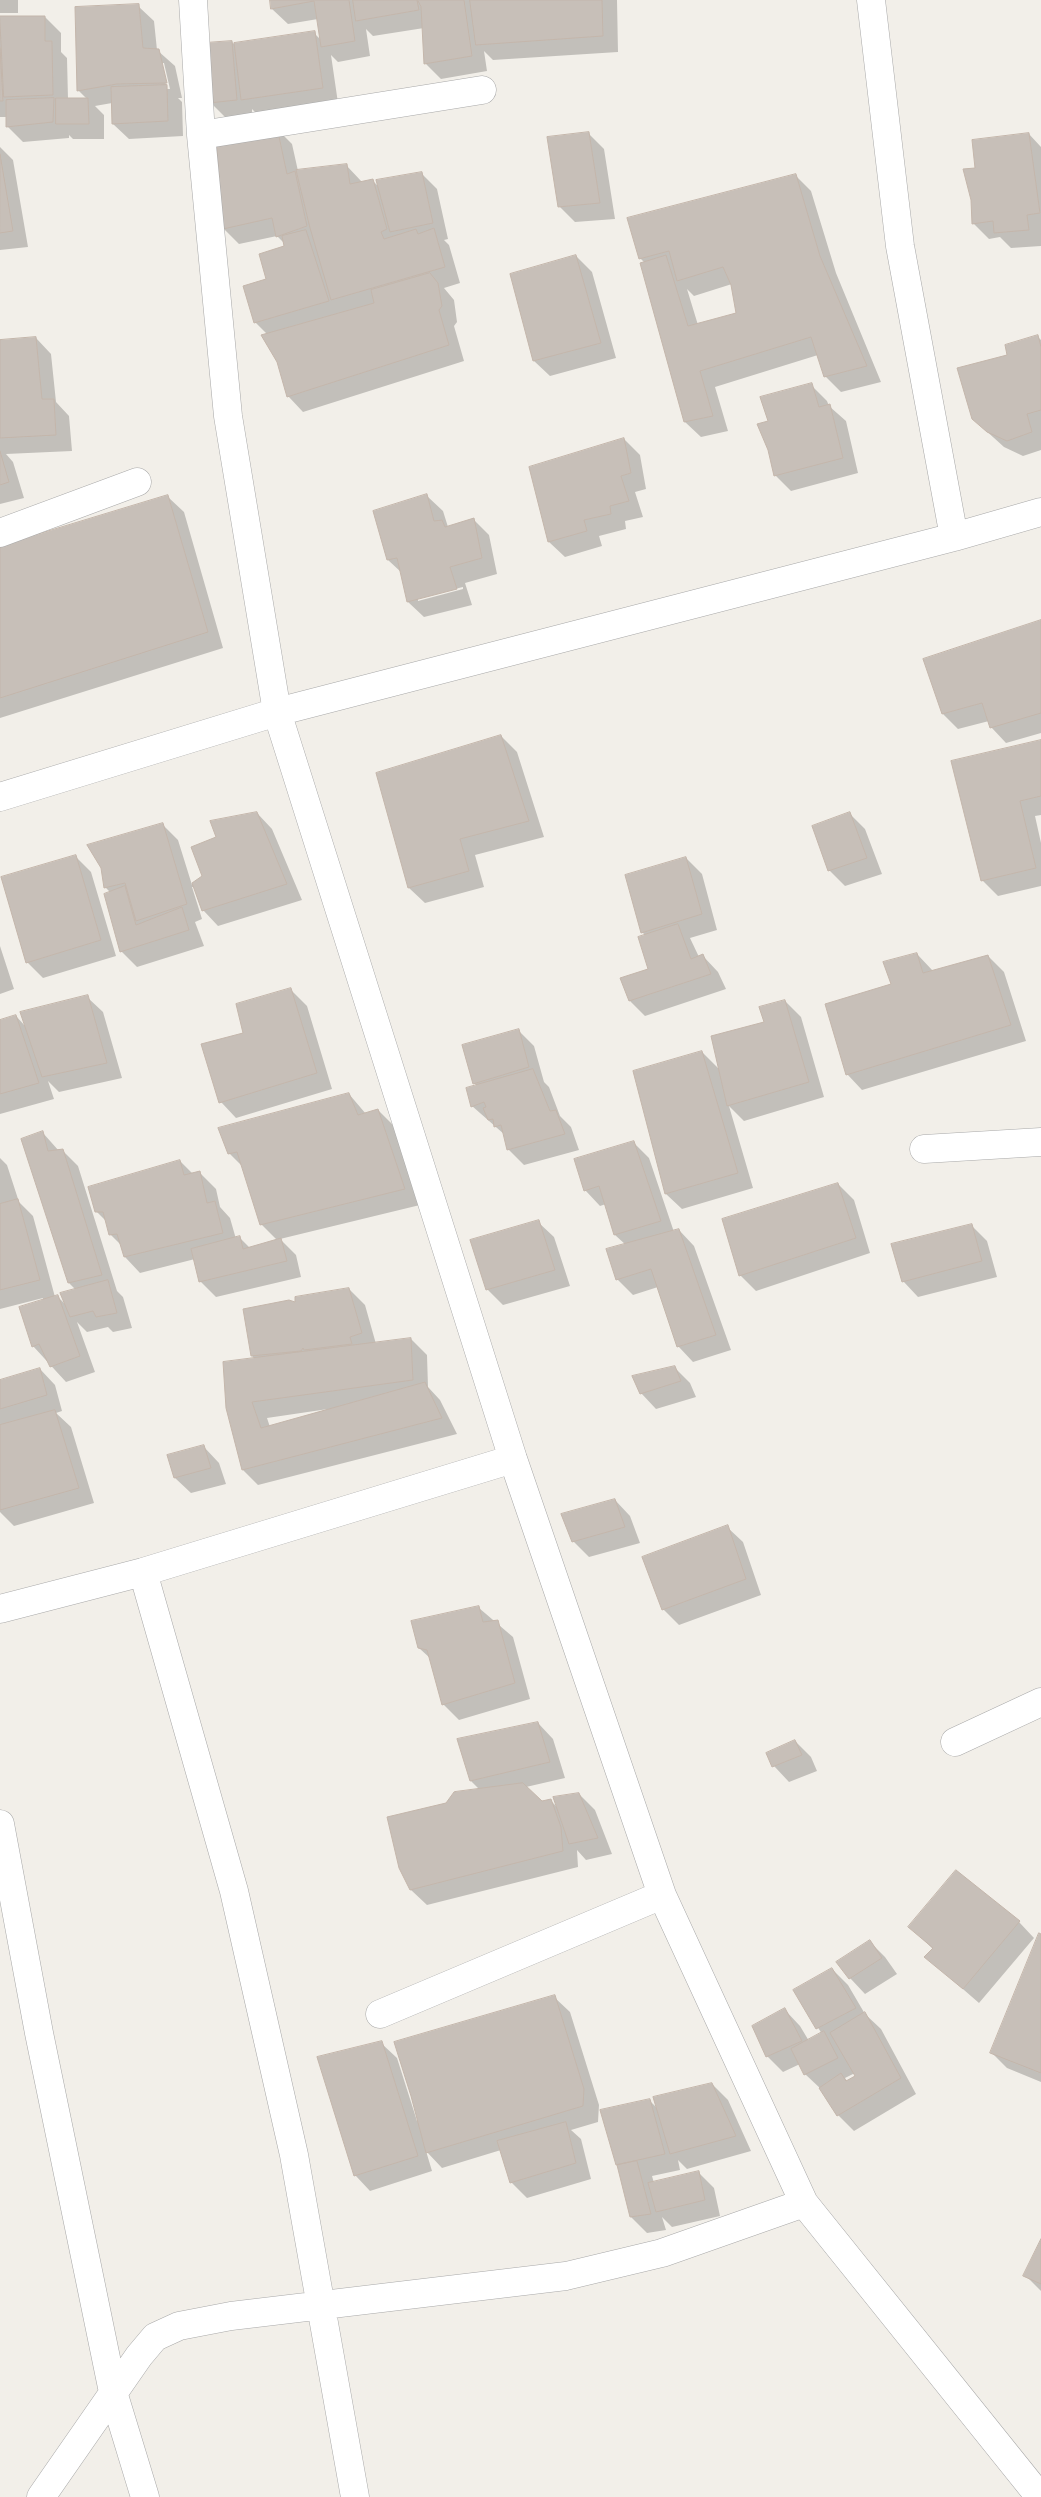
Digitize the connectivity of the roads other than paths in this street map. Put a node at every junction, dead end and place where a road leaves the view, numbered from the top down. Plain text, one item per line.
1 (193, 0) edge
2 (871, 0) edge
3 (482, 90) dead end
4 (201, 135) junction
5 (137, 482) dead end
6 (1041, 512) edge
7 (0, 533) edge
8 (954, 538) junction
9 (277, 712) junction
10 (0, 797) edge
11 (1041, 1142) edge
12 (924, 1149) dead end
13 (513, 1459) junction
14 (143, 1572) junction
15 (0, 1608) edge
16 (1041, 1702) edge
17 (954, 1742) dead end
18 (0, 1824) edge
19 (662, 1895) junction
20 (380, 2014) dead end
21 (804, 2203) junction
22 (320, 2305) junction
23 (113, 2392) junction
24 (41, 2497) edge
25 (145, 2497) edge
26 (355, 2497) edge
27 (1040, 2497) edge

1 - 4 street
2 - 8 street
3 - 4 street
4 - 9 street
5 - 7 street
6 - 8 street
8 - 9 street
9 - 10 street
9 - 13 street
11 - 12 street
13 - 14 street
13 - 19 street
14 - 15 street
14 - 22 street
16 - 17 street
18 - 23 street
19 - 20 street
19 - 21 street
21 - 22 street
21 - 27 street
22 - 23 street
22 - 26 street
23 - 24 street
23 - 25 street

